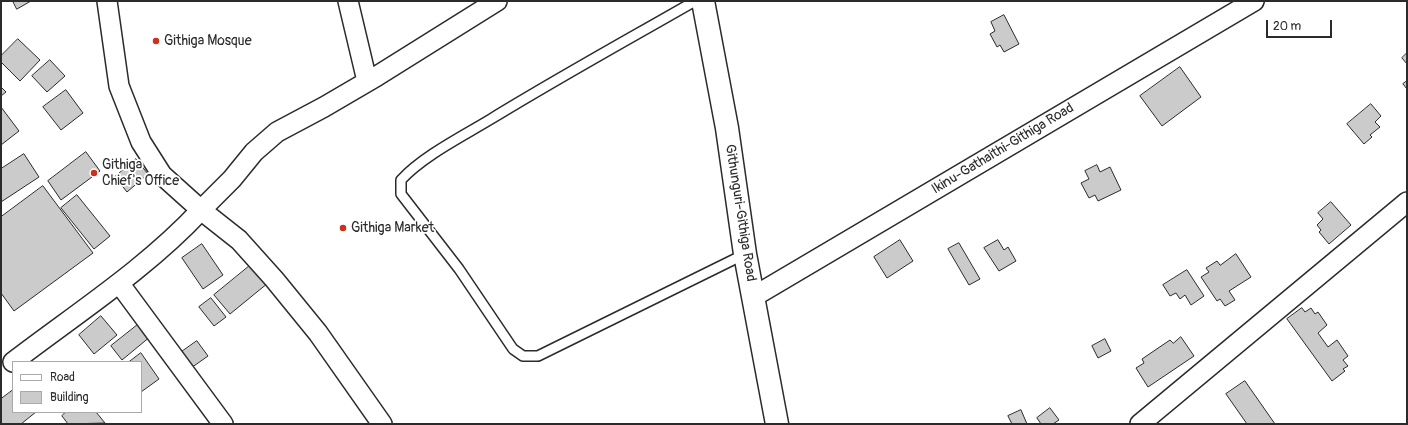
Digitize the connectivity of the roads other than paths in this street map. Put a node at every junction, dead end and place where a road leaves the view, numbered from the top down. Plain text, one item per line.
1 (107, 1) edge
2 (348, 1) edge
3 (497, 1) edge
4 (695, 1) edge
5 (703, 1) edge
6 (1254, 1) edge
7 (367, 81) junction
8 (1407, 202) edge
9 (201, 210) junction
10 (745, 254) junction
11 (119, 283) junction
12 (753, 297) junction
13 (14, 361) edge
14 (12, 363) edge
15 (1, 372) edge
16 (223, 424) edge
17 (382, 424) edge
18 (777, 424) edge
19 (1140, 424) edge

1 - 9 street
2 - 7 street
3 - 7 street
4 - 10 lane
5 - 10 street, Githunguri-Githiga Road
6 - 12 street, Ikinu-Gathaithi-Githiga Road
7 - 9 street
8 - 19 street
9 - 11 street
9 - 17 street
10 - 12 street, Githunguri-Githiga Road
11 - 13 street
11 - 16 street
12 - 18 street, Githunguri-Githiga Road
14 - 15 street

